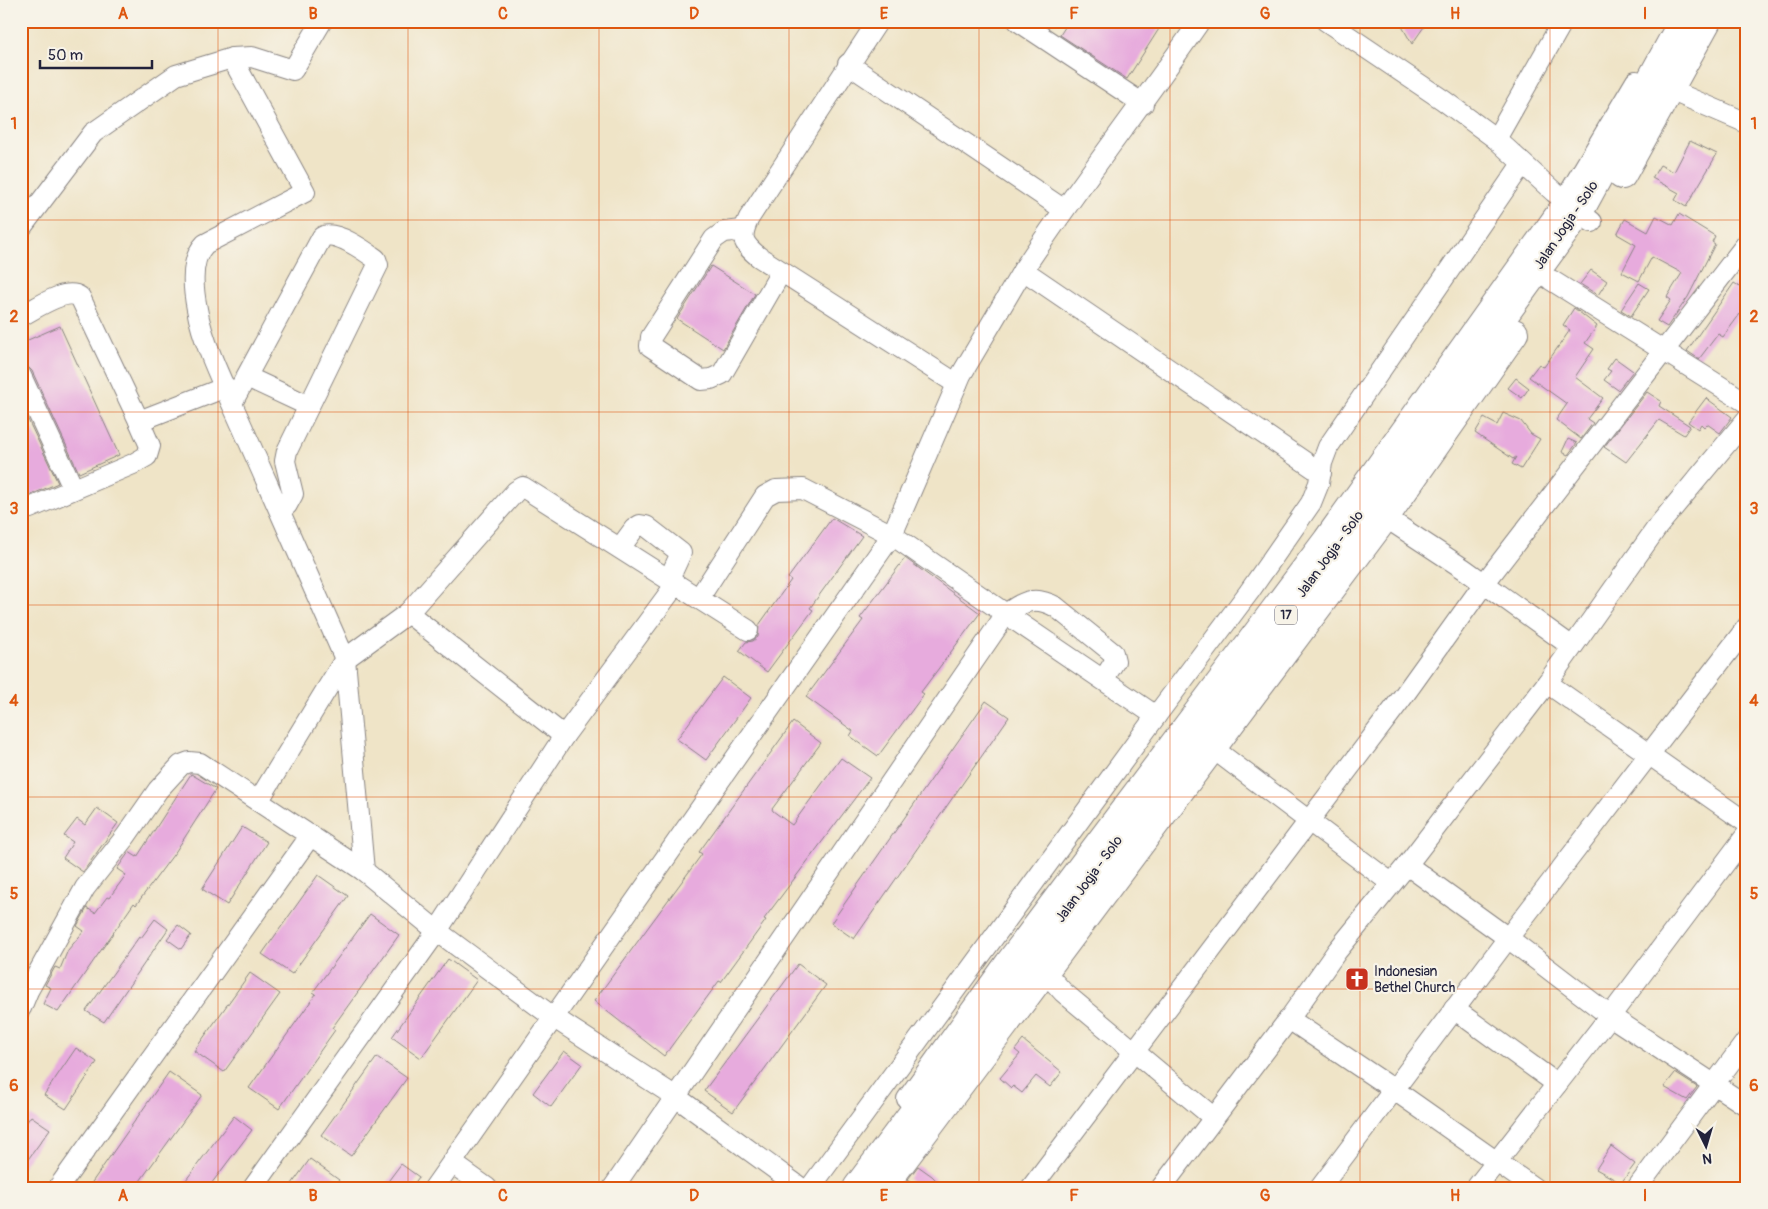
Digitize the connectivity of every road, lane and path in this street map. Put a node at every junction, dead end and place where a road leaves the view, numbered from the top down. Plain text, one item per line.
1 (322, 21) edge
2 (878, 21) edge
3 (1018, 21) edge
4 (1200, 21) edge
5 (1326, 21) edge
6 (1563, 21) edge
7 (1667, 21) edge
8 (1683, 21) edge
9 (1706, 21) edge
10 (232, 58) junction
11 (848, 64) junction
12 (1670, 90) junction
13 (1143, 104) junction
14 (1747, 123) edge
15 (1496, 139) junction
16 (1522, 164) junction
17 (1063, 209) junction
18 (1579, 212) junction
19 (21, 228) edge
20 (743, 230) junction
21 (1747, 243) edge
22 (1023, 270) junction
23 (781, 272) junction
24 (1551, 280) junction
25 (21, 316) edge
26 (1664, 349) junction
27 (21, 376) edge
28 (247, 376) junction
29 (958, 384) junction
30 (229, 395) junction
31 (1747, 403) edge
32 (309, 406) junction
33 (1747, 419) edge
34 (139, 421) junction
35 (1321, 473) junction
36 (73, 488) junction
37 (30, 508) dead end
38 (1366, 509) junction
39 (280, 511) junction
40 (892, 535) junction
41 (620, 548) junction
42 (673, 582) junction
43 (1483, 585) junction
44 (699, 598) junction
45 (408, 612) junction
46 (1006, 614) junction
47 (1747, 627) edge
48 (748, 630) dead end
49 (1571, 646) junction
50 (345, 659) junction
51 (1103, 680) junction
52 (1547, 683) junction
53 (1156, 716) junction
54 (564, 736) junction
55 (1211, 747) junction
56 (1651, 754) junction
57 (258, 800) junction
58 (1310, 820) junction
59 (1747, 822) edge
60 (1747, 834) edge
61 (311, 835) junction
62 (1407, 865) junction
63 (364, 871) junction
64 (1391, 883) junction
65 (437, 931) junction
66 (1508, 938) junction
67 (1045, 972) junction
68 (21, 1008) edge
69 (1454, 1009) junction
70 (1610, 1016) junction
71 (553, 1017) junction
72 (1289, 1019) junction
73 (1747, 1040) edge
74 (1134, 1051) junction
75 (1558, 1084) junction
76 (1714, 1084) junction
77 (1394, 1089) junction
78 (676, 1097) junction
79 (1747, 1106) edge
80 (1214, 1118) junction
81 (452, 1163) junction
82 (1496, 1163) junction
83 (868, 1177) edge
84 (58, 1188) edge
85 (253, 1188) edge
86 (434, 1188) edge
87 (486, 1188) edge
88 (613, 1188) edge
89 (801, 1188) edge
90 (810, 1188) edge
91 (842, 1188) edge
92 (1031, 1188) edge
93 (1161, 1188) edge
94 (1320, 1188) edge
95 (1476, 1188) edge
96 (1534, 1188) edge
97 (1637, 1188) edge

1 - 10 street
2 - 11 street
3 - 13 street
4 - 13 street
5 - 15 street
6 - 15 street
7 - 18 street
8 - 18 highway, Jalan Jogja - Solo / 17
9 - 12 highway, Jalan Jogja - Solo / 17
10 - 19 street
10 - 30 street
11 - 17 street
11 - 20 street
12 - 14 street
12 - 18 highway, Jalan Jogja - Solo / 17
13 - 17 street
15 - 16 street
16 - 18 street
16 - 35 street
17 - 22 street
18 - 24 highway, Jalan Jogja - Solo / 17
18 - 38 highway, Jalan Jogja - Solo / 17
20 - 23 street
20 - 23 street
21 - 26 street
22 - 29 street
22 - 35 street
23 - 29 street
24 - 26 street
24 - 38 highway, Jalan Jogja - Solo / 17
25 - 34 street
26 - 31 street
26 - 43 street
27 - 36 street
28 - 30 street
28 - 32 street
28 - 32 street
29 - 40 street
30 - 34 street
30 - 39 street
32 - 39 street
33 - 49 street
34 - 36 street
35 - 53 street
36 - 37 street
38 - 43 street
38 - 55 highway, Jalan Jogja - Solo / 17
38 - 83 highway, Jalan Jogja - Solo / 17
39 - 50 street
40 - 44 street
40 - 46 street
40 - 71 street
41 - 42 street
41 - 42 street
41 - 45 street
42 - 44 street
42 - 54 street
43 - 49 street
43 - 58 street
44 - 48 street
45 - 50 street
45 - 54 street
46 - 51 street
46 - 51 street
46 - 78 street
47 - 56 street
49 - 52 street
50 - 57 street
50 - 63 street
51 - 53 street
52 - 56 street
52 - 62 street
53 - 90 street
54 - 65 street
55 - 58 street
55 - 67 highway, Jalan Jogja - Solo / 17
56 - 59 street
56 - 66 street
57 - 61 street
57 - 68 street
58 - 64 street
58 - 74 street
60 - 70 street
61 - 63 street
61 - 84 street
62 - 64 street
62 - 66 street
63 - 65 street
64 - 72 street
65 - 71 street
65 - 85 street
66 - 69 street
66 - 70 street
67 - 74 street
67 - 83 highway, Jalan Jogja - Solo / 17
69 - 75 street
69 - 77 street
70 - 75 street
70 - 76 street
71 - 78 street
71 - 81 street
72 - 77 street
72 - 80 street
73 - 76 street
74 - 80 street
74 - 92 street
75 - 82 street
76 - 79 street
76 - 97 street
77 - 82 street
77 - 94 street
78 - 88 street
78 - 89 street
80 - 93 street
81 - 86 street
81 - 87 street
82 - 95 street
82 - 96 street
83 - 91 street

